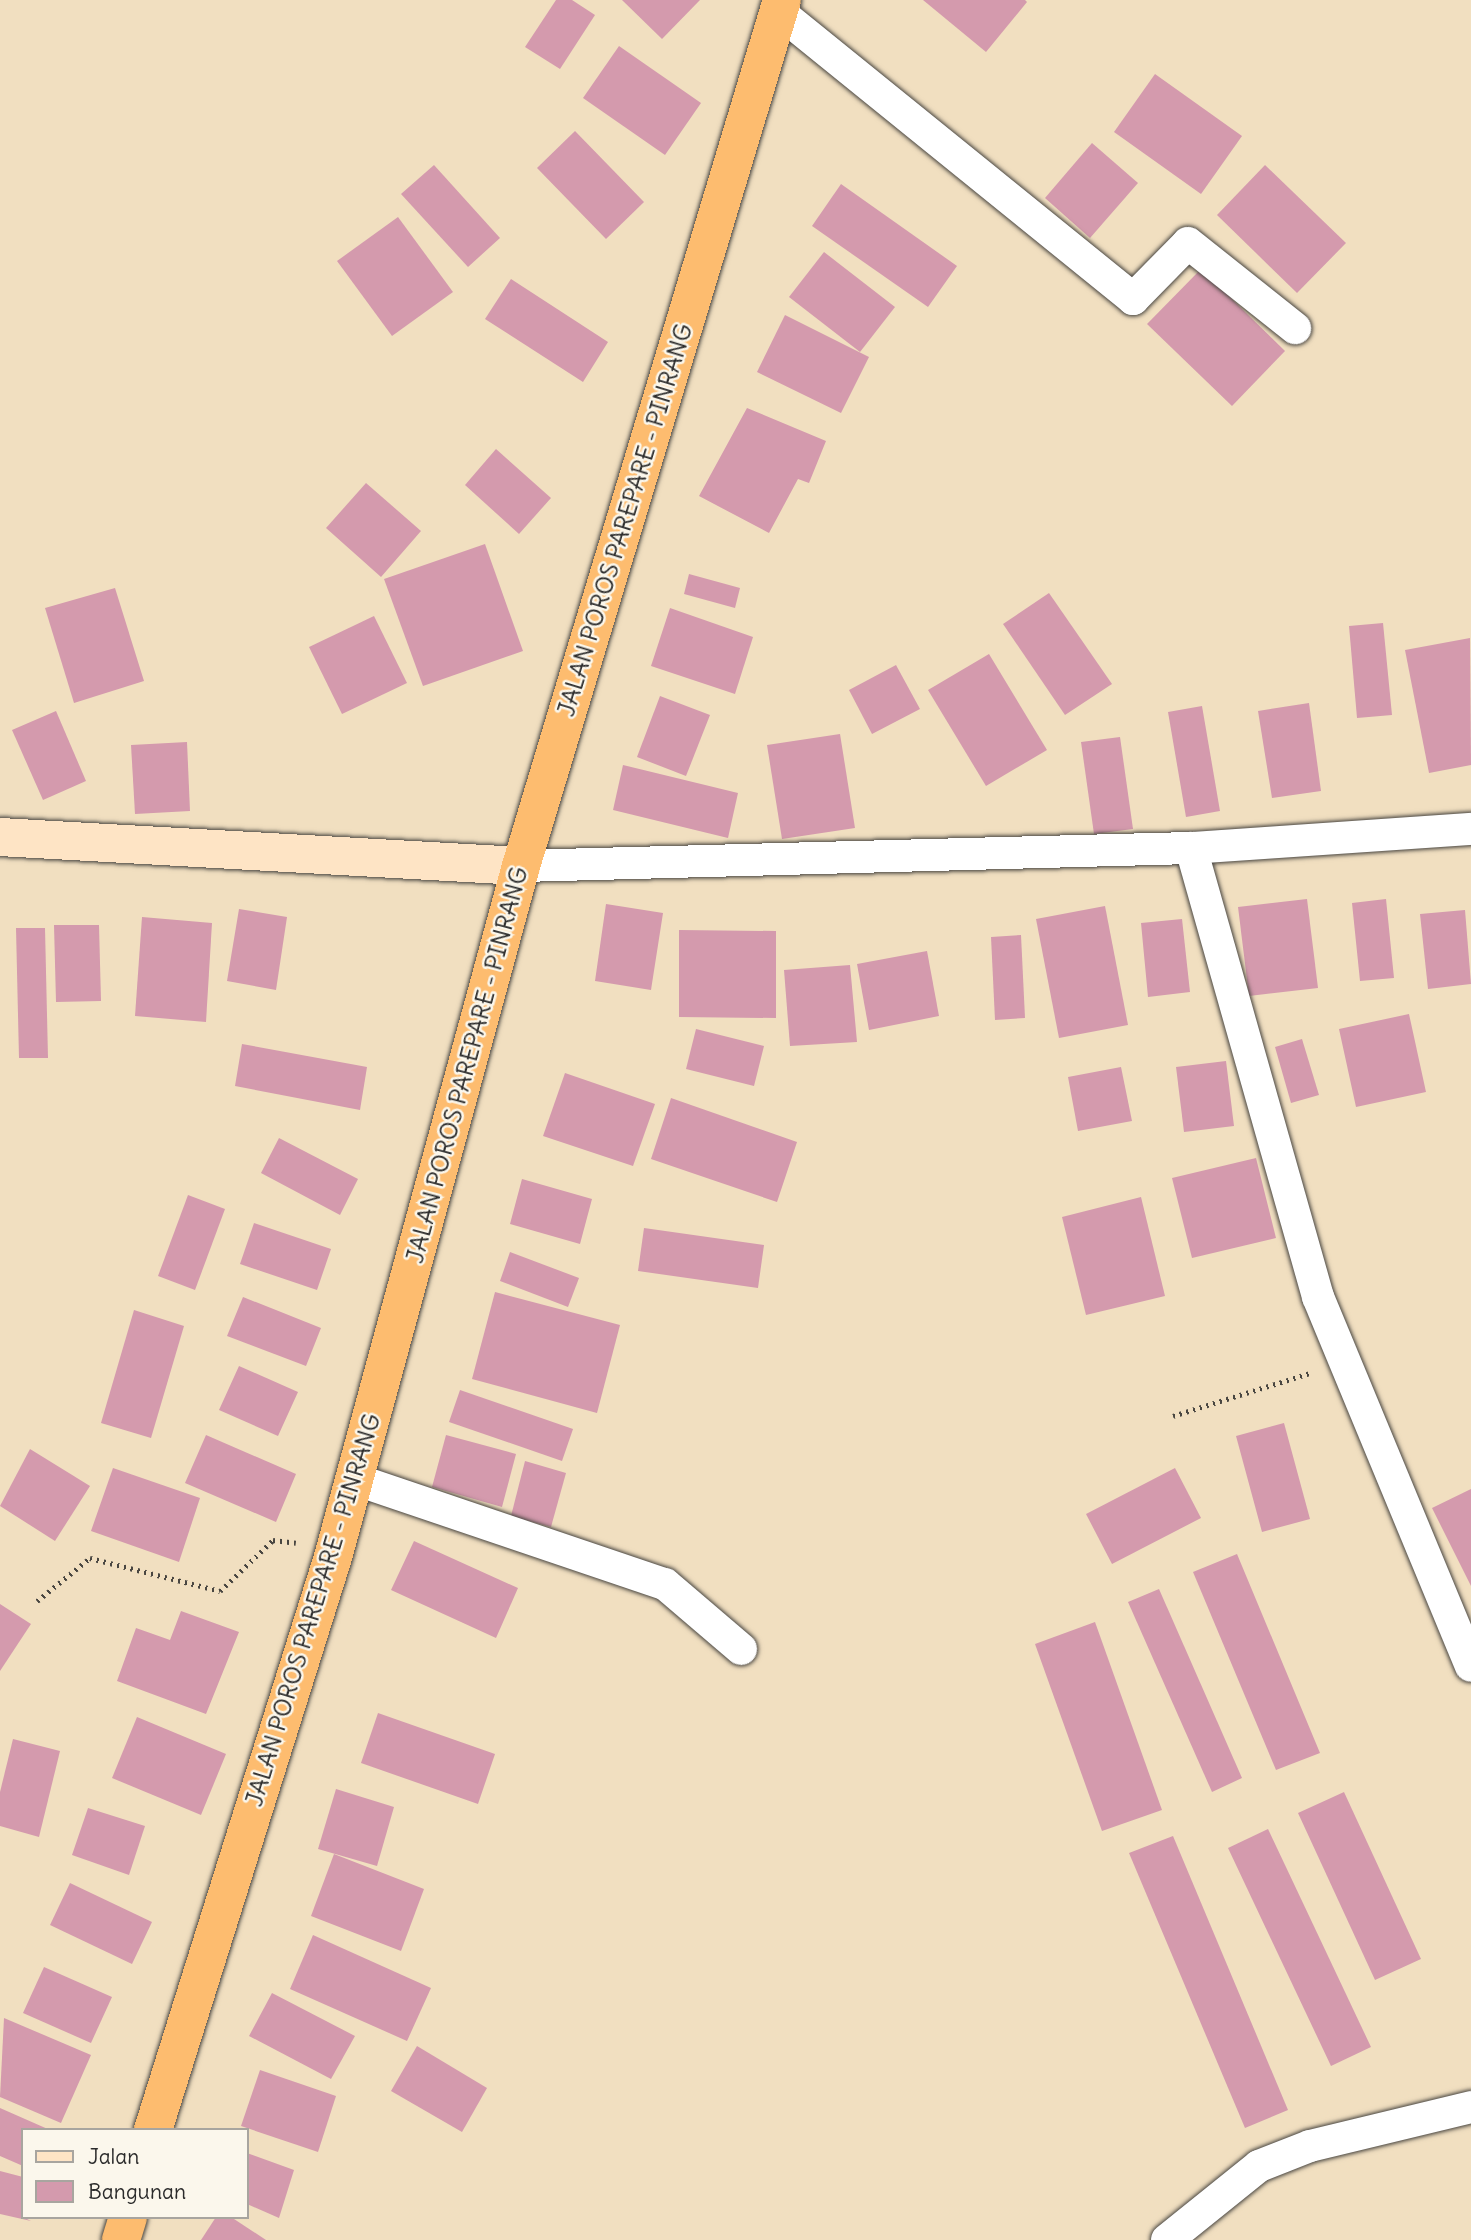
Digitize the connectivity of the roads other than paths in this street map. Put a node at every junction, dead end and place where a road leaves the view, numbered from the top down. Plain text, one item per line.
1 (781, 6) edge
2 (1295, 328) dead end
3 (1471, 829) edge
4 (0, 838) edge
5 (1191, 848) junction
6 (521, 866) junction
7 (354, 1479) junction
8 (741, 1649) dead end
9 (1471, 1666) edge
10 (1471, 2107) edge
11 (154, 2128) edge
12 (127, 2219) edge
13 (121, 2240) edge
14 (1167, 2240) edge

1 - 2 street
1 - 6 highway, JALAN POROS PAREPARE - PINRANG
3 - 5 street
4 - 6 main road
5 - 6 street
5 - 9 street
6 - 7 highway, JALAN POROS PAREPARE - PINRANG
7 - 8 street
7 - 11 highway, JALAN POROS PAREPARE - PINRANG
10 - 14 street
12 - 13 highway

